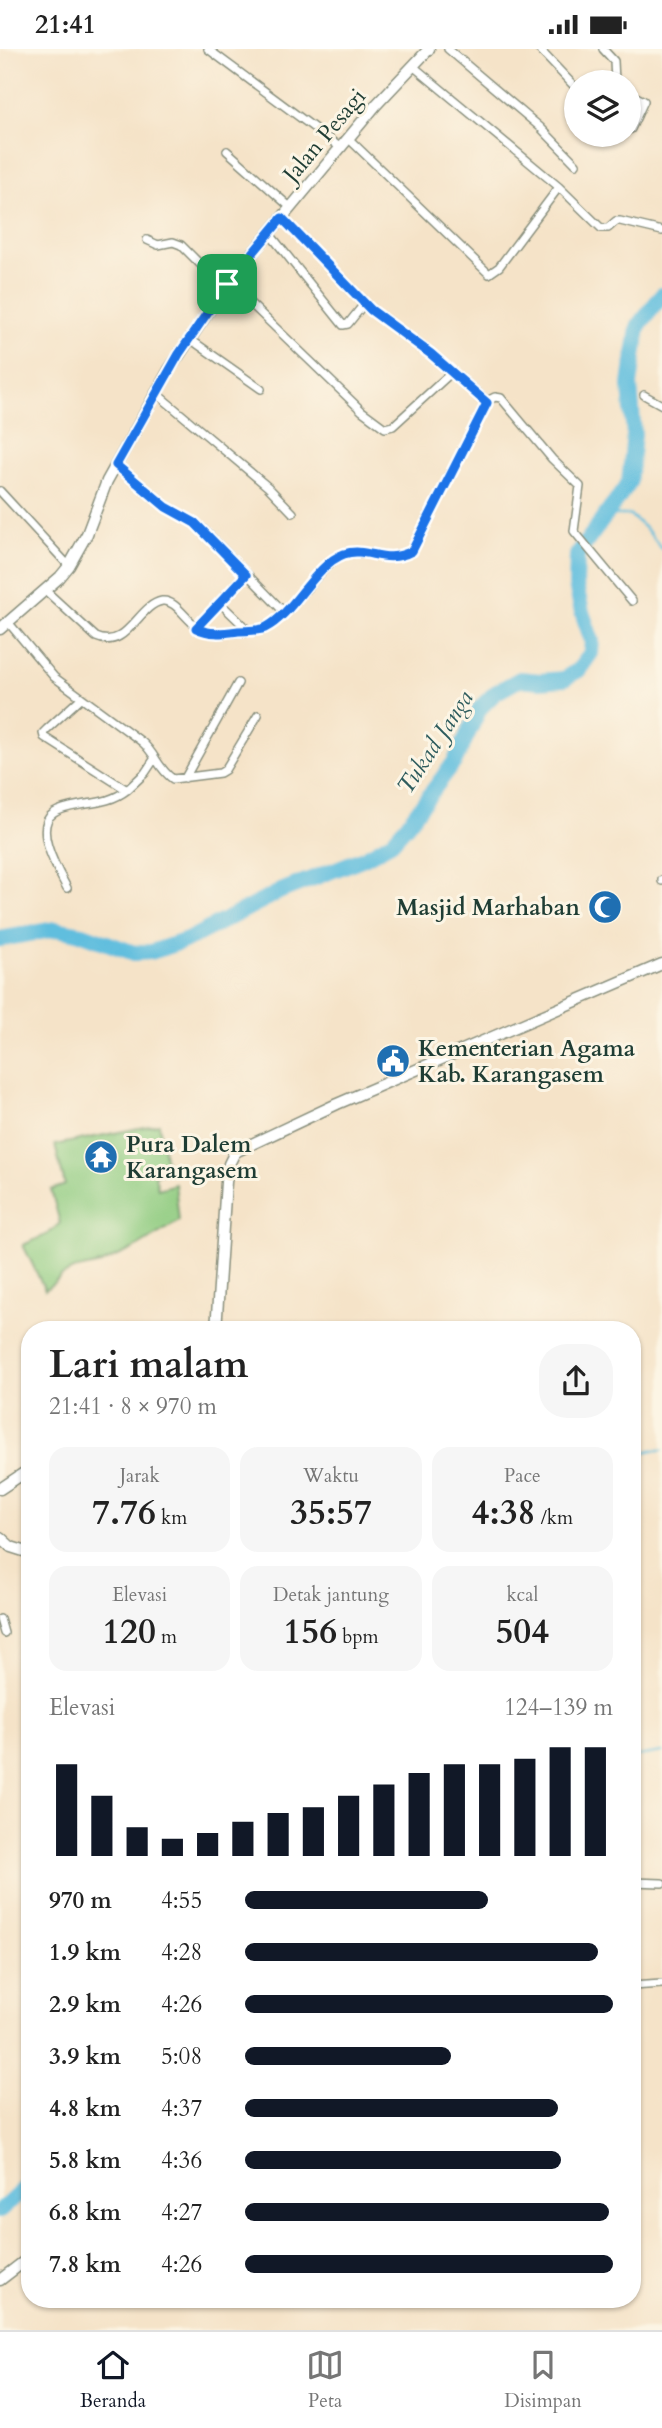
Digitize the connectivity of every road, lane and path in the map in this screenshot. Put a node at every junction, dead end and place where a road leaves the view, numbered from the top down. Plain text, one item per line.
1 (208, 49) edge
2 (429, 49) edge
3 (449, 49) edge
4 (539, 49) edge
5 (603, 49) edge
6 (413, 66) junction
7 (614, 70) edge
8 (564, 75) edge
9 (345, 144) junction
10 (227, 151) dead end
11 (576, 164) dead end
12 (559, 187) junction
13 (290, 207) junction
14 (282, 218) junction
15 (662, 231) edge
16 (268, 233) junction
17 (147, 240) dead end
18 (227, 284) junction
19 (364, 304) junction
20 (190, 339) junction
21 (452, 373) junction
22 (261, 389) dead end
23 (156, 393) junction
24 (644, 395) dead end
25 (487, 401) junction
26 (662, 405) edge
27 (116, 465) junction
28 (0, 491) edge
29 (293, 513) dead end
30 (69, 566) junction
31 (246, 575) junction
32 (44, 590) junction
33 (632, 601) dead end
34 (219, 602) junction
35 (284, 612) junction
36 (4, 625) edge
37 (196, 628) junction
38 (249, 631) junction
39 (237, 683) dead end
40 (81, 698) junction
41 (258, 715) dead end
42 (155, 758) junction
43 (186, 778) junction
44 (127, 790) junction
45 (67, 888) dead end
46 (662, 964) edge
47 (217, 1321) edge
48 (21, 1475) edge
49 (0, 1489) edge
50 (0, 1537) edge
51 (21, 1550) edge
52 (0, 1619) edge
53 (4, 1633) dead end
54 (641, 1882) edge
55 (662, 1883) edge
56 (662, 1984) edge
57 (641, 1985) edge
58 (21, 2264) edge
59 (0, 2280) edge

1 - 9 street
2 - 6 street, Jalan Pesagi
3 - 11 street
4 - 8 street
5 - 7 street
6 - 9 street, Jalan Pesagi
6 - 12 street
9 - 12 street
9 - 13 street, Jalan Pesagi
10 - 13 street
12 - 15 street
13 - 14 street, Jalan Pesagi
14 - 16 street, Jalan Pesagi
14 - 19 street
16 - 18 street, Jalan Pesagi
16 - 19 street
17 - 18 street
18 - 20 street, Jalan Pesagi
18 - 21 street
19 - 21 street
20 - 22 street
20 - 23 street, Jalan Pesagi
21 - 25 street
23 - 27 street, Jalan Pesagi
23 - 29 street
24 - 26 street
25 - 33 street
25 - 35 street
27 - 30 street, Jalan Pesagi
27 - 31 street
28 - 30 street
30 - 32 street, Jalan Pesagi
31 - 34 street
31 - 35 street
32 - 36 street, Jalan Pesagi
32 - 37 street
34 - 37 street
34 - 38 street
35 - 38 street
36 - 40 street
37 - 38 street
39 - 43 street
40 - 42 street
40 - 44 street
41 - 43 street
42 - 43 street
42 - 44 street
44 - 45 street
46 - 47 street
48 - 49 street
50 - 51 street
52 - 53 street
54 - 55 street
56 - 57 street
58 - 59 street

